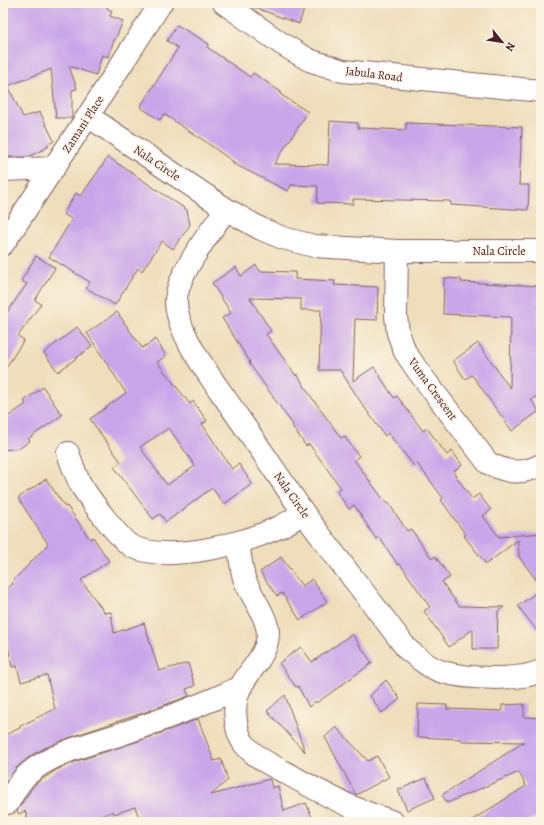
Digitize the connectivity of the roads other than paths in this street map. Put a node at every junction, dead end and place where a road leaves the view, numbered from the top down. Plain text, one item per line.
1 (161, 3) edge
2 (224, 3) edge
3 (541, 91) edge
4 (88, 116) junction
5 (54, 168) junction
6 (3, 170) edge
7 (226, 209) junction
8 (3, 244) edge
9 (398, 251) junction
10 (541, 251) edge
11 (68, 453) dead end
12 (541, 465) edge
13 (304, 512) junction
14 (238, 542) junction
15 (541, 672) edge
16 (241, 687) junction
17 (8, 803) dead end
18 (393, 822) edge

1 - 4 street, Zamani Place
2 - 3 street, Jabula Road
4 - 5 street, Zamani Place
4 - 7 street, Nala Circle
5 - 6 street
5 - 8 street, Zamani Place
7 - 9 street, Nala Circle
7 - 13 street, Nala Circle
9 - 10 street, Nala Circle
9 - 12 street, Vuma Crescent
11 - 14 street
13 - 14 street
13 - 15 street, Nala Circle
14 - 16 street
16 - 17 street
16 - 18 street

